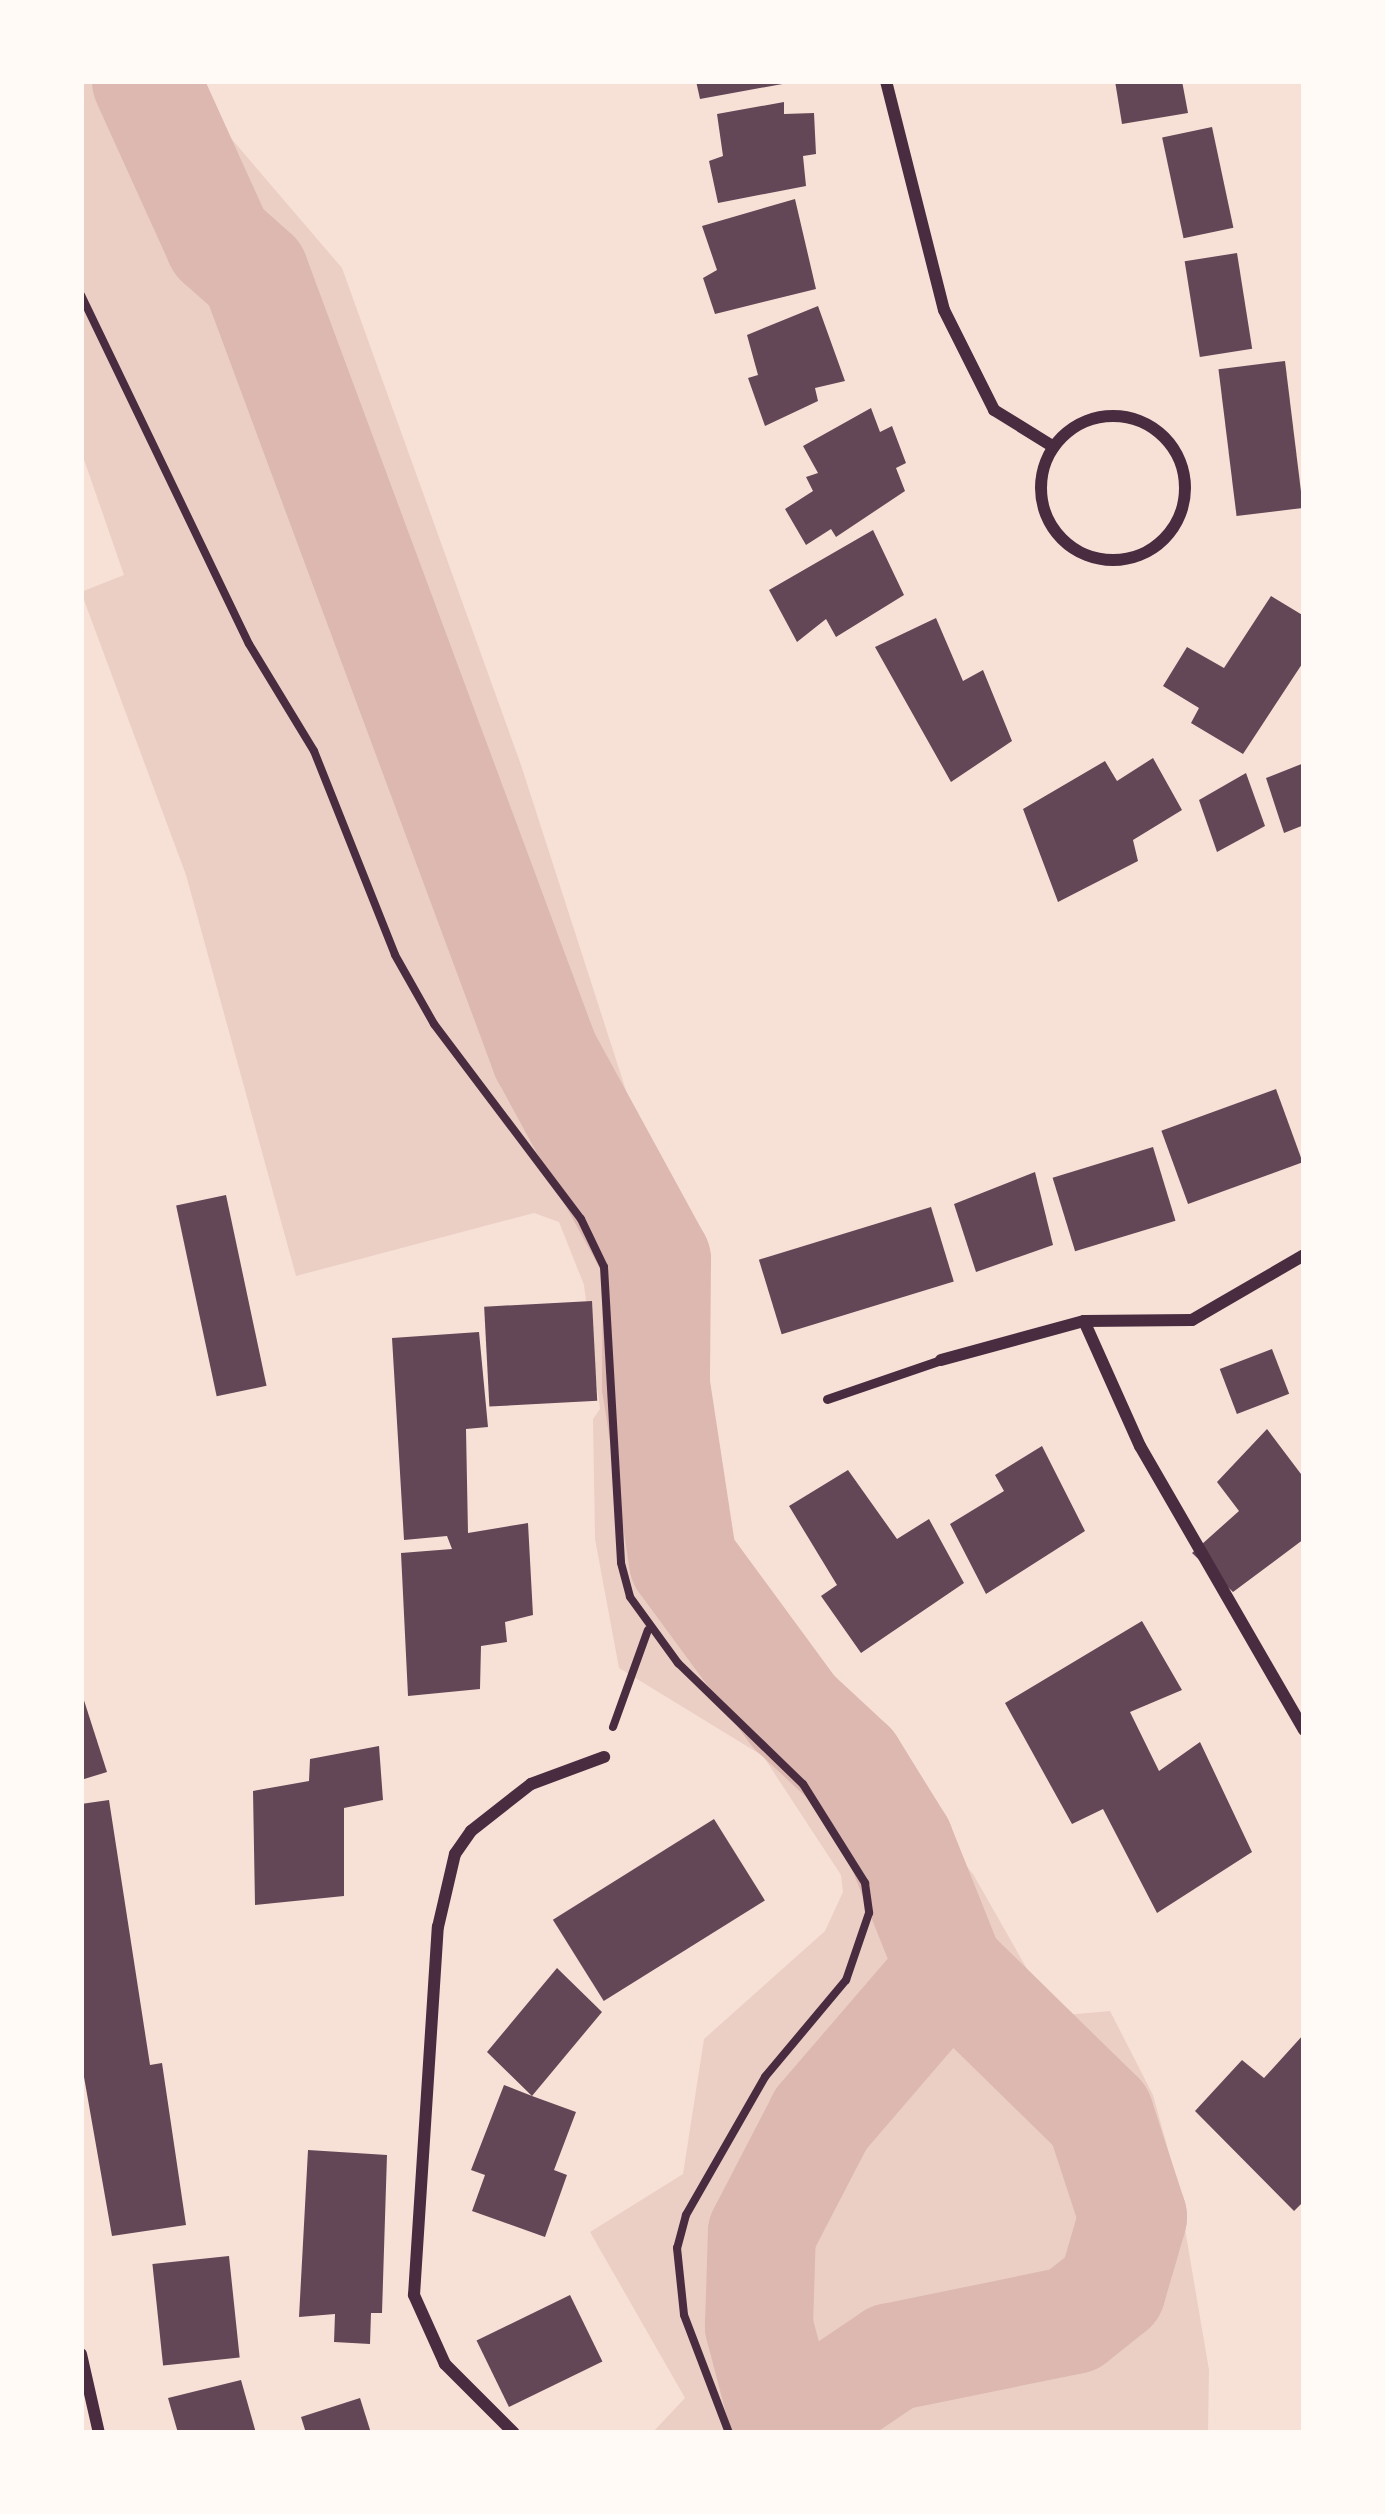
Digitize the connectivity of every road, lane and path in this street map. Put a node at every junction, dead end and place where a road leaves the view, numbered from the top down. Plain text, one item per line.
1 (886, 81) edge
2 (81, 296) edge
3 (1054, 447) junction
4 (1304, 1256) edge
5 (1084, 1321) junction
6 (941, 1360) joint
7 (827, 1399) dead end
8 (648, 1630) junction
9 (1304, 1730) edge
10 (604, 1757) joint
11 (81, 2354) edge
12 (99, 2433) edge
13 (514, 2433) edge
14 (728, 2433) edge

1 - 3 street
2 - 8 path
3 - 3 street
4 - 5 street
5 - 6 street
5 - 9 street
6 - 7 lane
8 - 10 path
8 - 14 path
10 - 13 street
11 - 12 street

